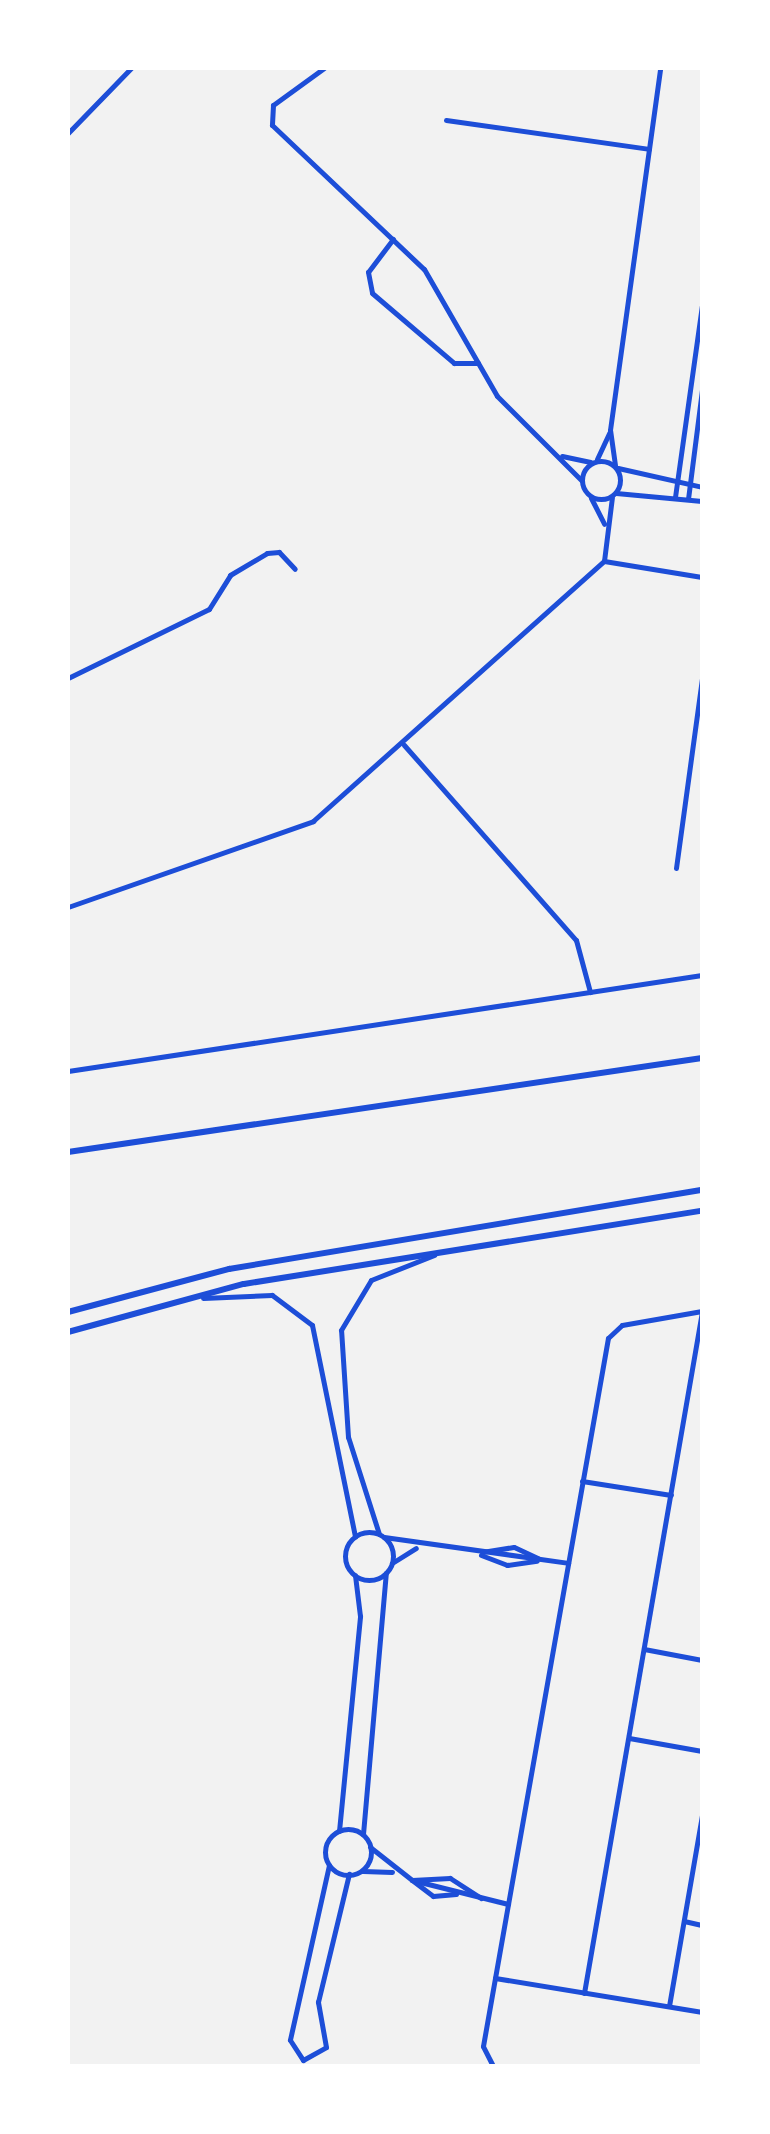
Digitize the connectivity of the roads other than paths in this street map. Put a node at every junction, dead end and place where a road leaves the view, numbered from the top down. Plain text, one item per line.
1 (130, 68) edge
2 (324, 68) edge
3 (660, 68) edge
4 (446, 120) dead end
5 (68, 133) edge
6 (649, 149) junction
7 (393, 240) junction
8 (702, 311) edge
9 (701, 326) edge
10 (478, 363) junction
11 (702, 389) edge
12 (610, 430) junction
13 (559, 454) junction
14 (595, 461) junction
15 (615, 466) junction
16 (582, 480) junction
17 (677, 483) junction
18 (690, 485) junction
19 (702, 487) edge
20 (614, 495) junction
21 (590, 496) junction
22 (675, 497) junction
23 (688, 499) junction
24 (702, 501) edge
25 (605, 527) junction
26 (604, 561) junction
27 (294, 569) dead end
28 (702, 577) edge
29 (68, 678) edge
30 (702, 678) edge
31 (404, 745) junction
32 (676, 868) dead end
33 (68, 907) edge
34 (702, 975) edge
35 (590, 992) junction
36 (702, 1058) edge
37 (68, 1071) edge
38 (68, 1152) edge
39 (702, 1190) edge
40 (702, 1211) edge
41 (438, 1251) junction
42 (190, 1297) junction
43 (702, 1311) edge
44 (68, 1312) edge
45 (68, 1332) edge
46 (582, 1481) junction
47 (671, 1495) junction
48 (381, 1535) junction
49 (355, 1537) junction
50 (418, 1547) junction
51 (392, 1563) junction
52 (568, 1563) junction
53 (386, 1573) junction
54 (355, 1575) junction
55 (644, 1650) junction
56 (702, 1660) edge
57 (628, 1738) junction
58 (702, 1751) edge
59 (702, 1815) edge
60 (338, 1831) junction
61 (362, 1834) junction
62 (701, 1837) edge
63 (370, 1847) junction
64 (329, 1864) junction
65 (361, 1870) junction
66 (395, 1872) junction
67 (350, 1874) junction
68 (412, 1880) junction
69 (482, 1898) junction
70 (508, 1904) junction
71 (684, 1922) junction
72 (702, 1925) edge
73 (495, 1978) junction
74 (584, 1993) junction
75 (670, 2006) junction
76 (702, 2012) edge
77 (493, 2066) edge

1 - 5 street
2 - 7 street
3 - 6 street
4 - 6 street
6 - 12 street
7 - 10 street
7 - 10 street
8 - 9 street
9 - 17 street
10 - 13 street
11 - 18 street
12 - 14 street
12 - 15 street
13 - 14 street
13 - 16 street
14 - 15 street
14 - 16 street
15 - 17 street
15 - 20 street
16 - 21 street
17 - 18 street
17 - 22 street
18 - 19 street
18 - 23 street
20 - 21 street
20 - 22 street
20 - 25 street
21 - 25 street
22 - 23 street
23 - 24 street
25 - 26 street
26 - 28 street
26 - 31 street
27 - 29 street
30 - 32 street
31 - 33 street
31 - 35 street
34 - 35 street
35 - 37 street
36 - 38 street
39 - 44 street
40 - 41 street
41 - 42 street
41 - 48 street
42 - 45 street
42 - 49 street
43 - 46 street
43 - 47 street
46 - 47 street
46 - 52 street
47 - 55 street
48 - 49 street
48 - 50 street
48 - 51 street
49 - 54 street
50 - 51 street
50 - 52 street
51 - 53 street
52 - 70 street
53 - 54 street
53 - 61 street
54 - 60 street
55 - 56 street
55 - 57 street
57 - 58 street
57 - 74 street
59 - 62 street
60 - 61 street
60 - 64 street
61 - 63 street
62 - 71 street
63 - 65 street
63 - 66 street
64 - 67 street
64 - 67 street
65 - 66 street
65 - 67 street
66 - 68 street
68 - 69 street
68 - 69 street
69 - 70 street
70 - 73 street
71 - 72 street
71 - 75 street
73 - 74 street
73 - 77 street
74 - 75 street
75 - 76 street

